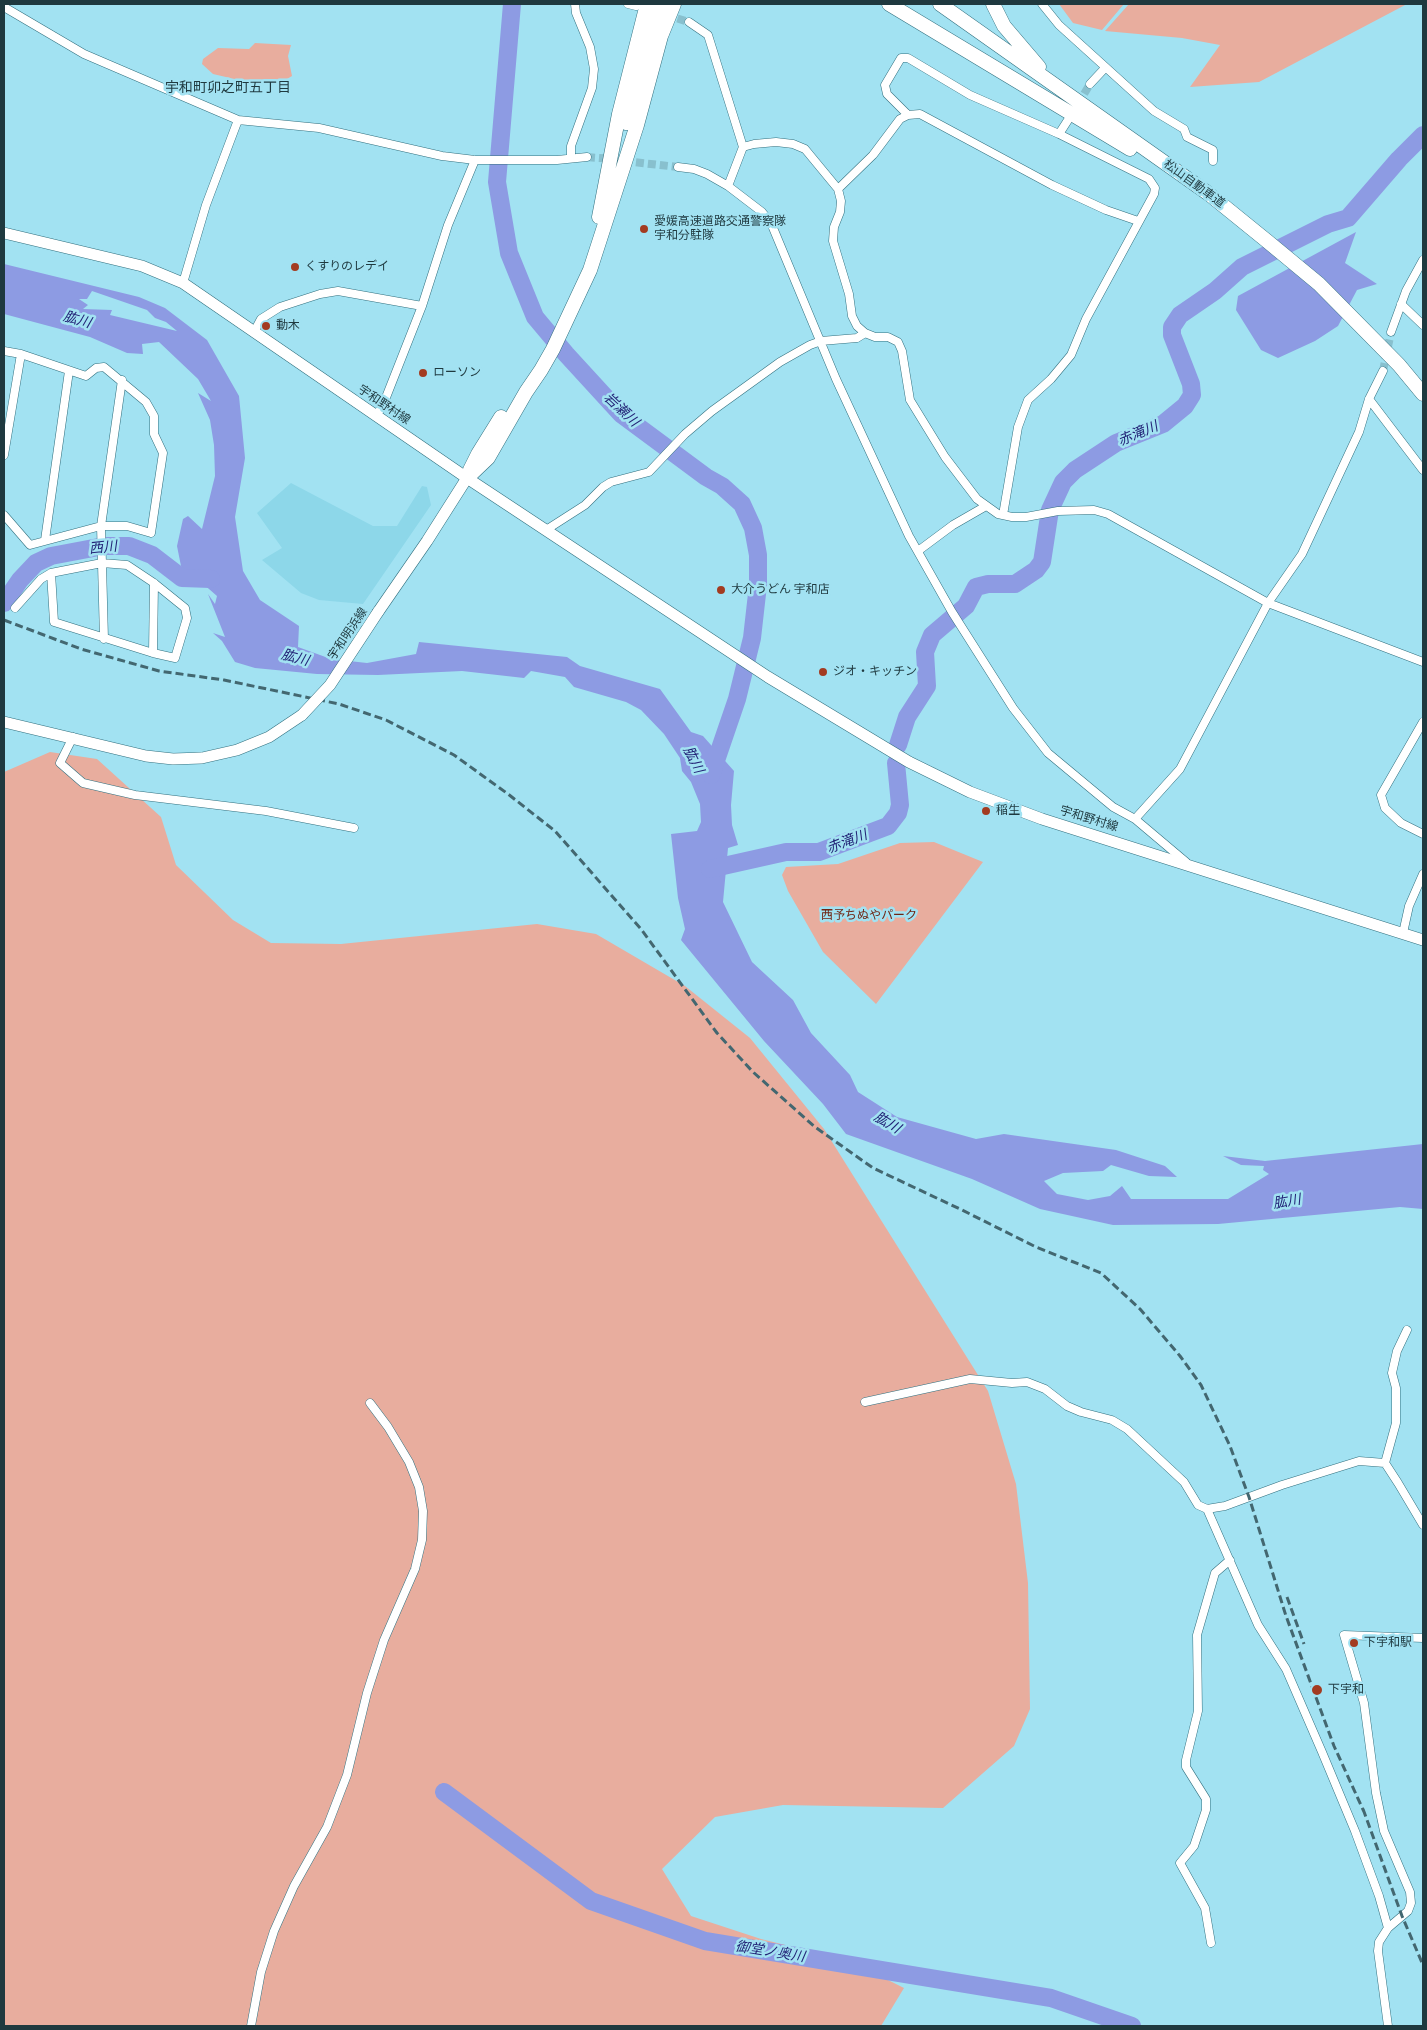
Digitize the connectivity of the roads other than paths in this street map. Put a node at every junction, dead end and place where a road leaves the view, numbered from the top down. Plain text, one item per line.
1 (575, 4) edge
2 (661, 4) edge
3 (674, 4) edge
4 (682, 4) edge
5 (889, 4) edge
6 (940, 4) edge
7 (993, 4) edge
8 (1042, 4) edge
9 (637, 5) edge
10 (4, 8) edge
11 (689, 22) tunnel mouth
12 (1105, 68) junction
13 (1090, 84) tunnel mouth
14 (1060, 89) junction
15 (908, 115) junction
16 (238, 120) junction
17 (1068, 120) dead end
18 (637, 125) junction
19 (1059, 134) junction
20 (743, 147) junction
21 (587, 156) tunnel mouth
22 (571, 158) junction
23 (475, 160) junction
24 (1213, 161) dead end
25 (678, 167) tunnel mouth
26 (606, 186) junction
27 (728, 186) junction
28 (838, 189) junction
29 (1219, 202) junction
30 (1138, 221) junction
31 (4, 233) edge
32 (1423, 260) edge
33 (183, 283) junction
34 (581, 283) junction
35 (1401, 304) junction
36 (422, 306) junction
37 (1423, 325) edge
38 (254, 332) junction
39 (1391, 332) tunnel mouth
40 (864, 333) junction
41 (821, 341) junction
42 (4, 351) edge
43 (21, 354) junction
44 (1383, 370) tunnel mouth
45 (70, 371) junction
46 (122, 380) junction
47 (1423, 394) edge
48 (1369, 399) junction
49 (376, 416) junction
50 (4, 455) edge
51 (1420, 460) edge
52 (1423, 470) edge
53 (467, 478) junction
54 (986, 506) junction
55 (4, 515) edge
56 (1003, 515) junction
57 (101, 526) junction
58 (546, 530) junction
59 (45, 540) junction
60 (918, 552) junction
61 (102, 563) junction
62 (51, 573) junction
63 (154, 583) junction
64 (1268, 603) junction
65 (15, 608) dead end
66 (104, 639) junction
67 (153, 653) junction
68 (1423, 662) edge
69 (4, 722) edge
70 (1423, 722) edge
71 (73, 737) junction
72 (1135, 819) junction
73 (354, 828) dead end
74 (1423, 834) edge
75 (1189, 865) junction
76 (1423, 874) edge
77 (1403, 933) junction
78 (1423, 940) edge
79 (1407, 1330) dead end
80 (865, 1402) dead end
81 (370, 1403) dead end
82 (1384, 1463) junction
83 (1207, 1509) junction
84 (1423, 1525) edge
85 (1230, 1560) junction
86 (1423, 1638) edge
87 (1388, 1928) junction
88 (1211, 1942) dead end
89 (251, 2026) edge
90 (1388, 2026) edge

1 - 22 street
2 - 26 highway
3 - 18 highway
4 - 18 highway
5 - 29 highway
6 - 14 highway, 松山自動車道
7 - 14 highway
8 - 12 street
9 - 26 highway
10 - 16 street
11 - 20 street
12 - 13 street
12 - 24 street
14 - 29 highway, 松山自動車道
15 - 19 street
15 - 28 street
15 - 30 street
16 - 23 street
16 - 33 street
17 - 19 street
18 - 34 highway
19 - 30 street
20 - 27 street
20 - 28 street
21 - 22 street
22 - 23 street
23 - 36 street
25 - 27 street
26 - 34 highway
27 - 41 street
28 - 40 street
29 - 47 highway, 松山自動車道
30 - 56 street
31 - 33 main road, 宇和野村線
32 - 35 street
33 - 38 main road, 宇和野村線
34 - 53 highway
35 - 37 street
35 - 39 street
36 - 38 street
36 - 49 street
38 - 49 main road, 宇和野村線
40 - 41 street
40 - 54 street
41 - 58 street
41 - 60 street
42 - 43 street
43 - 45 street
43 - 50 street
44 - 48 street
45 - 46 street
45 - 59 street
46 - 57 street
46 - 57 street
48 - 51 street
48 - 64 street
49 - 53 main road, 宇和野村線
51 - 52 street
53 - 58 main road, 宇和野村線
53 - 71 main road, 宇和明浜線, bridge
54 - 56 street
54 - 60 street
55 - 59 street
56 - 64 street
57 - 59 street
57 - 61 street
58 - 75 main road, 宇和野村線
60 - 72 street
61 - 62 street
61 - 63 street
61 - 66 street
62 - 65 street
62 - 66 street
63 - 67 street
63 - 67 street
64 - 68 street
64 - 72 street
66 - 67 street
69 - 71 main road, 宇和明浜線
70 - 74 street
71 - 73 street
72 - 75 street
75 - 77 main road, 宇和野村線
76 - 77 street
77 - 78 main road, 宇和野村線
79 - 82 street
80 - 83 street
81 - 89 street
82 - 83 street
82 - 84 street
83 - 85 street
85 - 87 street
85 - 88 street
86 - 87 street
87 - 90 street

